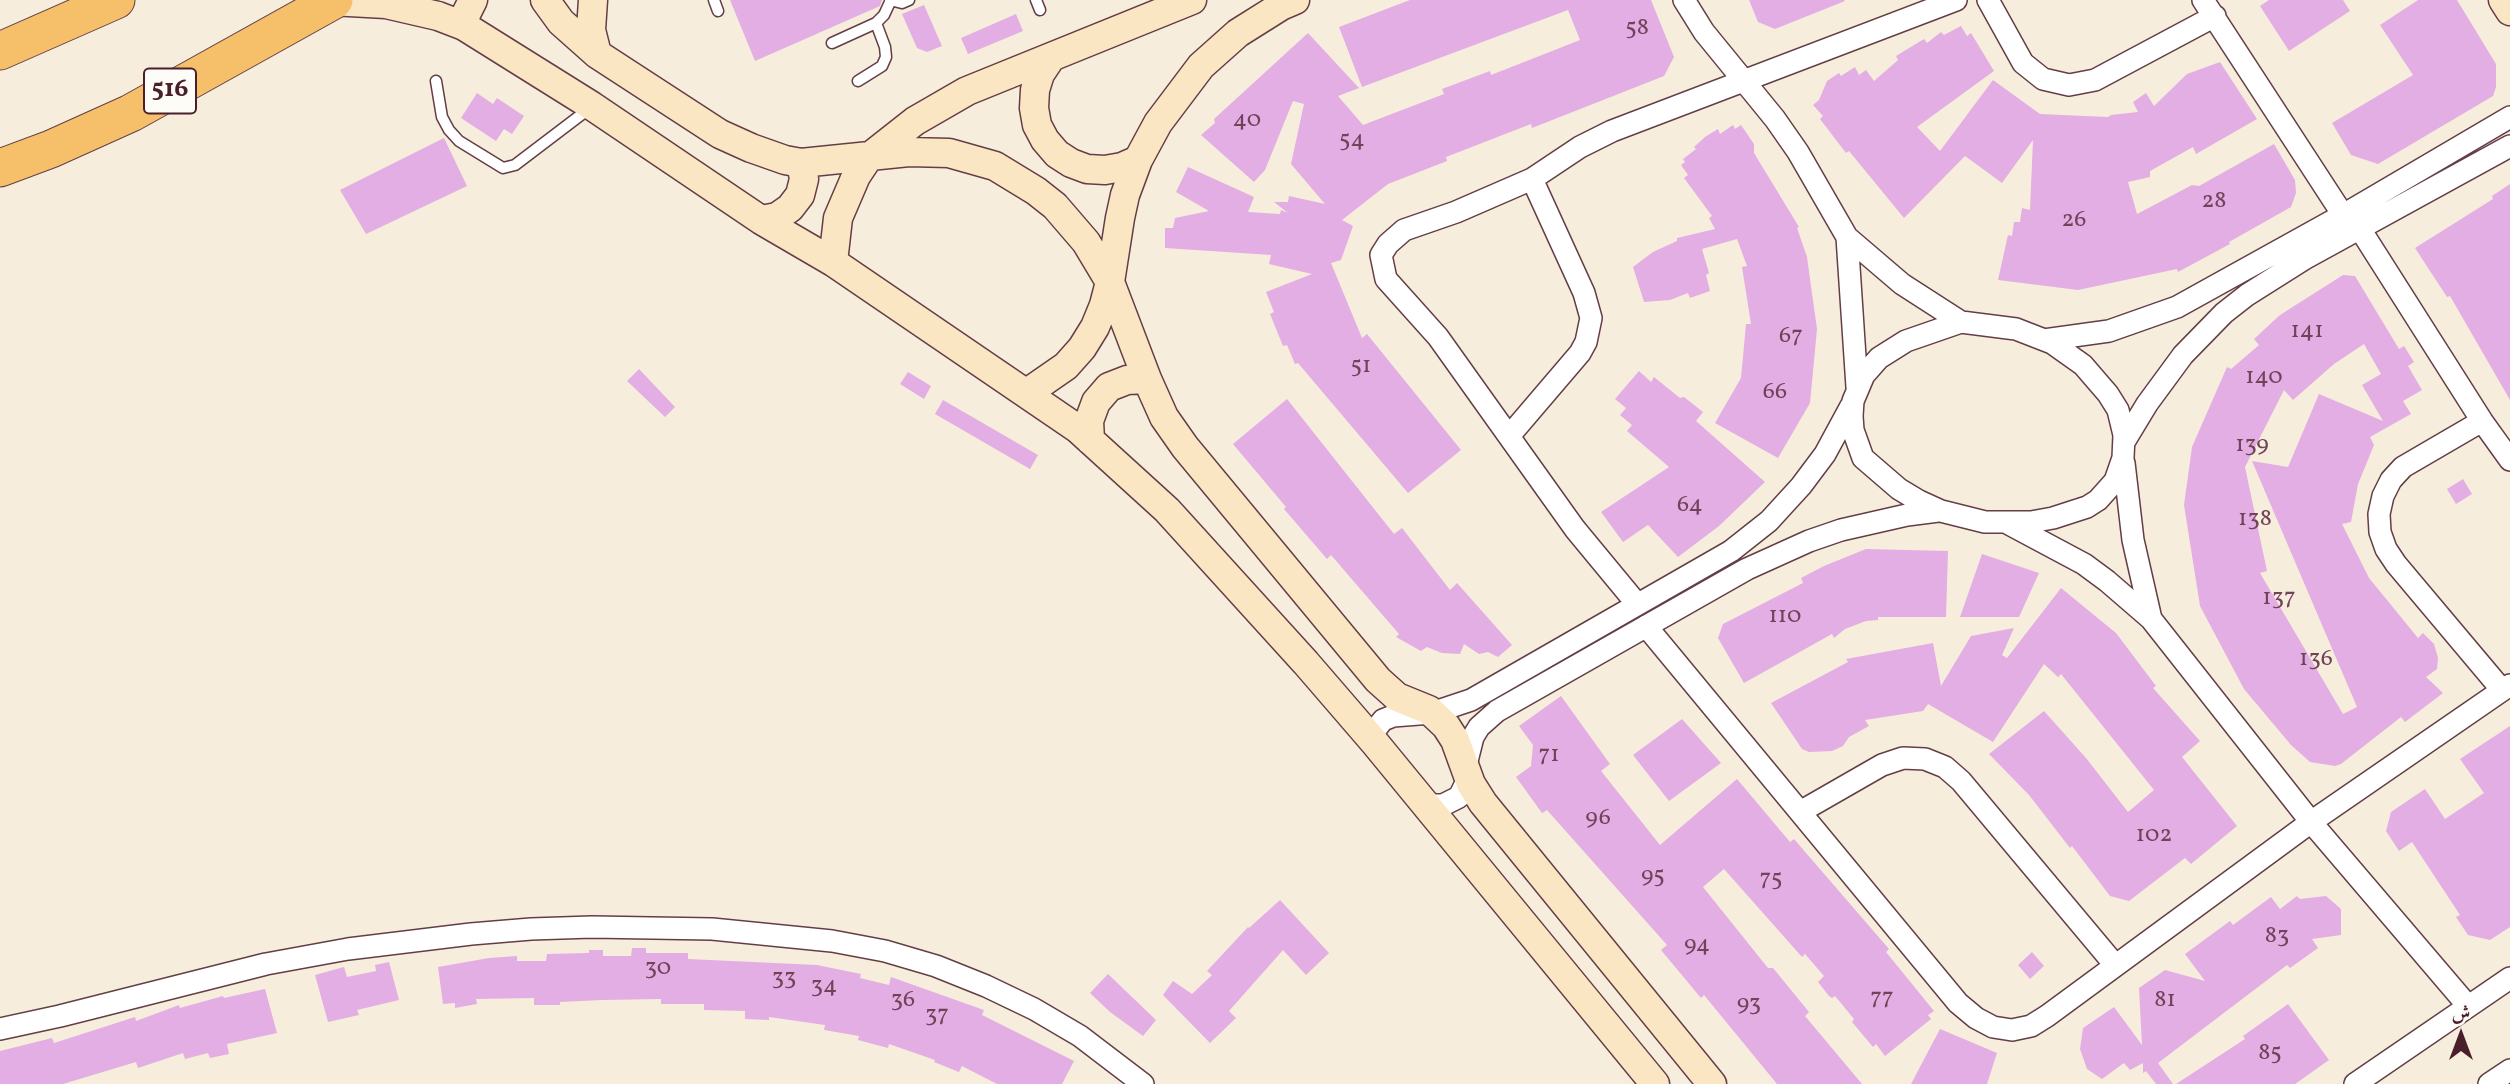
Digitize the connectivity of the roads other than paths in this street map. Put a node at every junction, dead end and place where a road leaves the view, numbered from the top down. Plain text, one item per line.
1 (116, 0) edge
2 (545, 0) edge
3 (593, 0) edge
4 (714, 0) edge
5 (890, 0) edge
6 (909, 0) edge
7 (1192, 0) edge
8 (1296, 0) edge
9 (1684, 0) edge
10 (1956, 0) edge
11 (1988, 0) edge
12 (2503, 0) edge
13 (333, 1) edge
14 (2209, 8) edge
15 (2510, 11) edge
16 (718, 12) dead end
17 (468, 13) edge
18 (876, 23) junction
19 (832, 43) dead end
20 (0, 51) edge
21 (597, 54) junction
22 (1050, 60) junction
23 (436, 81) dead end
24 (858, 81) dead end
25 (1744, 83) junction
26 (592, 106) junction
27 (2510, 117) edge
28 (2510, 146) edge
29 (868, 158) junction
30 (1138, 160) junction
31 (801, 163) junction
32 (0, 168) edge
33 (1532, 179) junction
34 (2343, 215) junction
35 (761, 220) junction
36 (2360, 229) junction
37 (1847, 237) junction
38 (833, 262) junction
39 (1110, 282) junction
40 (1961, 322) junction
41 (2044, 340) junction
42 (1147, 379) junction
43 (1027, 393) junction
44 (1855, 394) junction
45 (2482, 421) junction
46 (1510, 435) junction
47 (1090, 440) junction
48 (2124, 450) junction
49 (2510, 460) edge
50 (1941, 511) junction
51 (2008, 523) junction
52 (1637, 604) junction
53 (2151, 619) junction
54 (1646, 626) junction
55 (2506, 688) edge
56 (1432, 713) junction
57 (1375, 743) junction
58 (1467, 773) junction
59 (1419, 799) junction
60 (1800, 812) junction
61 (2311, 822) junction
62 (2115, 965) junction
63 (2510, 978) edge
64 (2468, 1006) junction
65 (0, 1029) edge
66 (2510, 1070) edge
67 (1143, 1084) edge
68 (1655, 1084) edge
69 (1712, 1084) edge
70 (2355, 1084) edge
71 (2489, 1084) edge

1 - 20 highway
2 - 21 street
3 - 21 street
4 - 16 lane
5 - 6 lane
5 - 18 lane
7 - 22 street
8 - 30 street
9 - 25 street
10 - 25 street
11 - 14 street
12 - 15 street
13 - 17 street
13 - 32 highway, 516
14 - 34 street
17 - 26 street
18 - 19 lane
18 - 24 lane
21 - 31 street
22 - 29 street
22 - 30 street
23 - 26 lane
25 - 33 street
25 - 37 street
26 - 35 street
27 - 34 street
28 - 36 street
29 - 31 street
29 - 38 street
29 - 39 street
30 - 39 street
31 - 35 street
33 - 46 street
33 - 46 street
34 - 41 street
35 - 38 street
36 - 45 street
36 - 48 street
37 - 40 street
37 - 44 street
38 - 43 street
39 - 42 street
39 - 43 street
40 - 41 street
40 - 44 street
41 - 48 street
42 - 47 street
42 - 56 street
43 - 47 street
44 - 50 street
44 - 52 street
45 - 49 street
45 - 55 street
46 - 52 street
47 - 57 street
48 - 51 street
48 - 53 street
50 - 51 street
50 - 54 street
51 - 53 street
52 - 56 street
53 - 61 street
54 - 58 street
54 - 60 street
55 - 61 street
56 - 57 street
56 - 58 street
57 - 59 street
58 - 59 street
58 - 69 street
59 - 68 street
60 - 62 street
60 - 62 street
61 - 62 street
61 - 64 street
63 - 64 street
64 - 70 street
65 - 67 street
66 - 71 street

